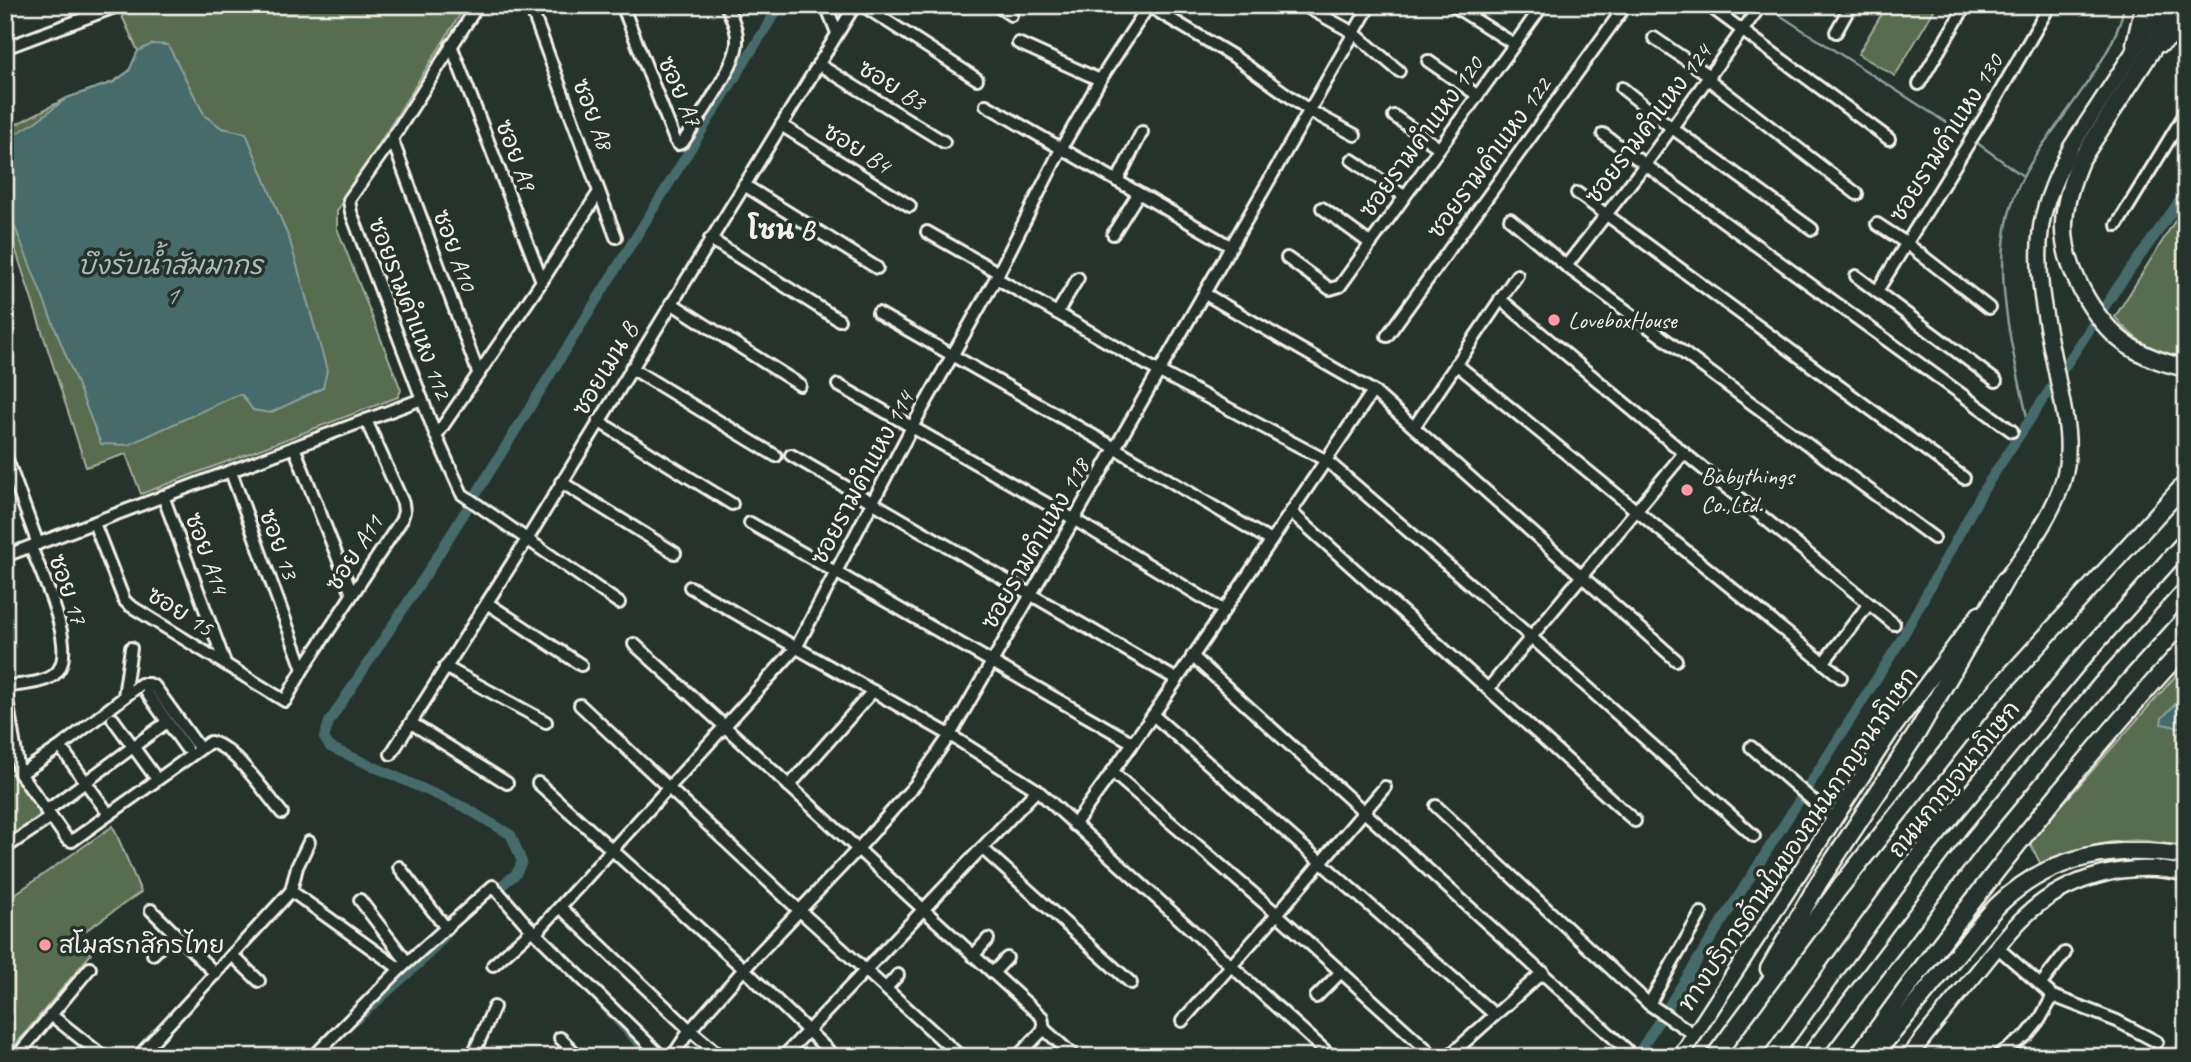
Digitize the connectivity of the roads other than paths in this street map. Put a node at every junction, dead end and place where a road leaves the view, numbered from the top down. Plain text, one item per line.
1 (120, 5) edge
2 (478, 5) edge
3 (530, 5) edge
4 (622, 5) edge
5 (726, 5) edge
6 (826, 5) edge
7 (855, 5) edge
8 (862, 5) edge
9 (996, 5) edge
10 (1303, 5) edge
11 (1370, 5) edge
12 (1452, 5) edge
13 (1543, 5) edge
14 (1626, 5) edge
15 (1708, 5) edge
16 (1760, 5) edge
17 (1850, 5) edge
18 (1966, 5) edge
19 (2050, 5) edge
20 (2143, 5) edge
21 (2164, 5) edge
22 (2181, 5) edge
23 (1149, 6) edge
24 (1011, 15) dead end
25 (2186, 26) edge
26 (1744, 31) junction
27 (1836, 32) dead end
28 (838, 33) junction
29 (1354, 33) junction
30 (1654, 38) dead end
31 (1018, 43) dead end
32 (1514, 44) junction
33 (451, 45) junction
34 (5, 48) edge
35 (2152, 51) junction
36 (1428, 61) dead end
37 (2128, 62) junction
38 (818, 64) junction
39 (1399, 71) dead end
40 (1709, 77) junction
41 (977, 79) dead end
42 (1100, 80) junction
43 (1919, 84) dead end
44 (1622, 88) dead end
45 (1477, 95) junction
46 (986, 105) dead end
47 (1310, 111) junction
48 (2186, 113) edge
49 (1394, 116) dead end
50 (781, 125) junction
51 (1672, 128) junction
52 (1142, 132) dead end
53 (1603, 134) dead end
54 (1355, 135) dead end
55 (392, 139) junction
56 (1889, 139) dead end
57 (944, 142) dead end
58 (1438, 148) junction
59 (1061, 149) junction
60 (1352, 160) dead end
61 (1644, 166) junction
62 (1117, 181) junction
63 (744, 185) junction
64 (600, 192) junction
65 (1138, 194) junction
66 (1577, 194) dead end
67 (1857, 194) dead end
68 (1404, 195) junction
69 (910, 206) dead end
70 (1322, 208) dead end
71 (1605, 216) junction
72 (1510, 219) dead end
73 (1877, 223) dead end
74 (2118, 225) dead end
75 (1812, 229) dead end
76 (927, 232) dead end
77 (1113, 234) dead end
78 (617, 237) dead end
79 (710, 239) junction
80 (1906, 243) junction
81 (1371, 244) junction
82 (1230, 246) junction
83 (1287, 258) dead end
84 (1566, 265) junction
85 (877, 268) dead end
86 (997, 275) junction
87 (1517, 275) dead end
88 (1856, 276) dead end
89 (1078, 278) dead end
90 (542, 281) junction
91 (1877, 291) junction
92 (1205, 294) junction
93 (1500, 299) junction
94 (671, 303) junction
95 (1989, 308) dead end
96 (877, 313) dead end
97 (1057, 313) junction
98 (839, 320) dead end
99 (1387, 336) dead end
100 (952, 356) junction
101 (1456, 364) junction
102 (631, 368) junction
103 (2186, 368) edge
104 (1158, 371) junction
105 (478, 375) junction
106 (1996, 381) dead end
107 (800, 385) dead end
108 (838, 385) dead end
109 (1373, 391) junction
110 (422, 399) junction
111 (366, 420) junction
112 (598, 421) junction
113 (912, 427) junction
114 (1414, 427) junction
115 (2012, 431) dead end
116 (436, 436) junction
117 (294, 447) junction
118 (1115, 448) junction
119 (1684, 453) junction
120 (5, 454) edge
121 (792, 455) dead end
122 (776, 456) dead end
123 (1327, 461) junction
124 (231, 472) junction
125 (1964, 478) dead end
126 (561, 482) junction
127 (2186, 483) edge
128 (163, 496) junction
129 (873, 503) junction
130 (732, 504) dead end
131 (1636, 511) junction
132 (1291, 512) junction
133 (1075, 520) junction
134 (94, 523) junction
135 (750, 523) dead end
136 (528, 538) junction
137 (1934, 538) dead end
138 (1271, 541) junction
139 (2186, 541) edge
140 (34, 546) junction
141 (675, 553) dead end
142 (5, 556) edge
143 (836, 573) junction
144 (1582, 577) junction
145 (2005, 580) junction
146 (690, 587) dead end
147 (2186, 590) edge
148 (352, 594) junction
149 (1032, 595) junction
150 (486, 603) junction
151 (620, 603) dead end
152 (1870, 604) junction
153 (1223, 610) junction
154 (1894, 624) dead end
155 (1531, 637) junction
156 (634, 644) dead end
157 (2186, 646) edge
158 (131, 648) dead end
159 (796, 648) junction
160 (1192, 656) junction
161 (1676, 660) dead end
162 (990, 662) junction
163 (225, 663) junction
164 (1823, 663) junction
165 (581, 665) dead end
166 (445, 667) junction
167 (303, 669) junction
168 (1841, 677) dead end
169 (1176, 679) junction
170 (5, 687) edge
171 (1488, 689) junction
172 (873, 691) junction
173 (147, 693) dead end
174 (124, 696) junction
175 (285, 701) joint
176 (580, 705) dead end
177 (1153, 715) junction
178 (113, 719) dead end
179 (167, 722) junction
180 (546, 722) dead end
181 (411, 723) junction
182 (724, 725) junction
183 (950, 735) junction
184 (1133, 743) junction
185 (133, 747) junction
186 (1751, 747) dead end
187 (186, 748) dead end
188 (199, 748) junction
189 (64, 752) dead end
190 (391, 754) dead end
191 (14, 768) edge
192 (1112, 772) junction
193 (153, 775) dead end
194 (86, 782) junction
195 (507, 783) dead end
196 (538, 783) dead end
197 (789, 786) junction
198 (667, 787) junction
199 (1385, 787) dead end
200 (1037, 790) junction
201 (1436, 806) dead end
202 (105, 809) dead end
203 (1366, 811) junction
204 (282, 813) dead end
205 (48, 814) junction
206 (1834, 819) junction
207 (1635, 821) dead end
208 (1074, 825) junction
209 (1754, 835) dead end
210 (309, 842) dead end
211 (5, 848) edge
212 (982, 848) junction
213 (858, 849) junction
214 (610, 850) junction
215 (2186, 856) edge
216 (1320, 862) junction
217 (399, 867) dead end
218 (2186, 874) edge
219 (291, 891) junction
220 (360, 900) dead end
221 (560, 907) junction
222 (921, 909) junction
223 (151, 910) dead end
224 (800, 911) junction
225 (1701, 913) dead end
226 (1277, 914) junction
227 (446, 928) junction
228 (534, 932) junction
229 (174, 934) junction
230 (988, 939) dead end
231 (1997, 947) junction
232 (2065, 953) dead end
233 (153, 954) dead end
234 (232, 955) junction
235 (973, 956) junction
236 (1007, 958) dead end
237 (493, 964) dead end
238 (1231, 964) junction
239 (404, 965) junction
240 (90, 968) dead end
241 (744, 969) junction
242 (864, 969) junction
243 (1341, 972) junction
244 (1544, 972) junction
245 (993, 973) junction
246 (216, 974) junction
247 (898, 975) dead end
248 (259, 981) dead end
249 (1131, 983) dead end
250 (2041, 984) junction
251 (886, 988) junction
252 (2053, 996) junction
253 (1316, 997) dead end
254 (1649, 1004) junction
255 (495, 1007) dead end
256 (51, 1015) junction
257 (1495, 1016) junction
258 (1742, 1016) junction
259 (1182, 1021) dead end
260 (691, 1030) junction
261 (806, 1030) junction
262 (1044, 1030) junction
263 (1695, 1035) junction
264 (560, 1038) dead end
265 (2157, 1042) dead end
266 (1627, 1050) dead end
267 (657, 1052) dead end
268 (1911, 1054) edge
269 (16, 1057) edge
270 (104, 1057) edge
271 (138, 1057) edge
272 (313, 1057) edge
273 (472, 1057) edge
274 (579, 1057) edge
275 (672, 1057) edge
276 (722, 1057) edge
277 (783, 1057) edge
278 (835, 1057) edge
279 (961, 1057) edge
280 (1017, 1057) edge
281 (1075, 1057) edge
282 (1332, 1057) edge
283 (1434, 1057) edge
284 (1448, 1057) edge
285 (1680, 1057) edge
286 (1714, 1057) edge
287 (1772, 1057) edge
288 (1810, 1057) edge
289 (1857, 1057) edge
290 (1872, 1057) edge
291 (1898, 1057) edge
292 (1996, 1057) edge

1 - 34 street
2 - 33 street, ซอยรามคำแหง 112
3 - 64 street, ซอย A8
4 - 5 street, ซอย A7
6 - 28 street
7 - 28 street, ซอยเมน B
8 - 41 street
9 - 24 street
10 - 29 street
11 - 29 street, ซอยรามคำแหง 118
12 - 32 street
13 - 32 street, ซอยรามคำแหง 120
14 - 99 street, ซอยรามคำแหง 122
15 - 26 street
16 - 26 street, ซอยรามคำแหง 124
17 - 27 street
18 - 43 street
19 - 80 street, ซอยรามคำแหง 130
20 - 37 main road
21 - 37 main road, ทางบริการด้านในของถนนกาญจนาภิเษก
22 - 35 highway
23 - 42 street, ซอยรามคำแหง 114
23 - 47 street
25 - 35 highway
26 - 40 street, ซอยรามคำแหง 124
26 - 56 street
28 - 38 street, ซอยเมน B
29 - 39 street
29 - 47 street, ซอยรามคำแหง 118
30 - 40 street
31 - 42 street
32 - 45 street, ซอยรามคำแหง 120
33 - 55 street, ซอยรามคำแหง 112
33 - 90 street, ซอย A9
35 - 103 highway
36 - 45 street
37 - 145 main road, ทางบริการด้านในของถนนกาญจนาภิเษก
38 - 50 street, ซอยเมน B
38 - 57 street, ซอย B3
40 - 51 street, ซอยรามคำแหง 124
40 - 67 street
42 - 59 street, ซอยรามคำแหง 114
44 - 51 street
45 - 58 street, ซอยรามคำแหง 120
46 - 59 street
47 - 54 street
47 - 82 street, ซอยรามคำแหง 118
48 - 74 street
49 - 58 street
50 - 63 street, ซอยเมน B
50 - 69 street, ซอย B4
51 - 61 street, ซอยรามคำแหง 124
51 - 75 street
52 - 62 street
53 - 61 street
55 - 105 street, ซอย A10
55 - 110 street, ซอยรามคำแหง 112
58 - 68 street, ซอยรามคำแหง 120
59 - 62 street
59 - 86 street, ซอยรามคำแหง 114
60 - 68 street
61 - 71 street, ซอยรามคำแหง 124
61 - 115 street
62 - 65 street
63 - 79 street, ซอยเมน B
63 - 85 street
64 - 78 street, ซอย A8
64 - 90 street
65 - 77 street
65 - 82 street
66 - 71 street
68 - 81 street, ซอยรามคำแหง 120
70 - 81 street
71 - 84 street, ซอยรามคำแหง 124
71 - 125 street
72 - 84 street
73 - 80 street
76 - 86 street
79 - 94 street, ซอยเมน B
79 - 98 street
80 - 91 street, ซอยรามคำแหง 130
80 - 95 street
81 - 83 street, ซอยรามคำแหง 120
82 - 92 street, ซอยรามคำแหง 118
84 - 137 street
86 - 97 street
86 - 100 street, ซอยรามคำแหง 114
87 - 93 street
88 - 91 street
89 - 97 street
90 - 105 street
91 - 106 street
92 - 104 street, ซอยรามคำแหง 118
92 - 109 street
93 - 101 street
93 - 119 street
94 - 102 street, ซอยเมน B
94 - 107 street
96 - 100 street
97 - 104 street
100 - 113 street, ซอยรามคำแหง 114
100 - 118 street
101 - 114 street
101 - 131 street
102 - 112 street, ซอยเมน B
102 - 122 street
104 - 118 street, ซอยรามคำแหง 118
104 - 123 street
105 - 116 street
108 - 113 street
109 - 114 street
109 - 123 street
110 - 111 street
110 - 116 street, ซอยรามคำแหง 112
111 - 117 street
111 - 148 street, ซอย A11
112 - 126 street, ซอยเมน B
112 - 130 street
113 - 129 street, ซอยรามคำแหง 114
113 - 133 street
114 - 144 street
116 - 136 street, ซอยรามคำแหง 112
117 - 124 street
117 - 148 street
118 - 133 street, ซอยรามคำแหง 118
118 - 138 street
119 - 131 street
119 - 152 street
120 - 140 street, ซอย 17
121 - 129 street
123 - 132 street
123 - 155 street
124 - 128 street
124 - 167 street, ซอย 13
126 - 136 street, ซอยเมน B
126 - 141 street
127 - 258 highway
128 - 134 street
128 - 163 street, ซอย A14
129 - 143 street, ซอยรามคำแหง 114
129 - 149 street
131 - 144 street
131 - 164 street
132 - 138 street
132 - 171 street
133 - 149 street, ซอยรามคำแหง 118
133 - 153 street
134 - 140 street
134 - 163 street, ซอย 15
135 - 143 street
136 - 150 street, ซอยเมน B
136 - 151 street, ซอยรามคำแหง 112
138 - 153 street
139 - 287 highway, ถนนกาญจนาภิเษก
140 - 142 street
140 - 170 street, ซอย 17
143 - 159 street, ซอยรามคำแหง 114
143 - 162 street
144 - 155 street
144 - 161 street
145 - 206 main road, ทางบริการด้านในของถนนกาญจนาภิเษก
145 - 258 highway
146 - 159 street
147 - 288 highway
148 - 167 street, ซอย A11
149 - 162 street, ซอยรามคำแหง 118
149 - 169 street
150 - 165 street
150 - 166 street, ซอยเมน B
152 - 154 street
152 - 164 street
153 - 160 street
155 - 171 street
155 - 209 street
156 - 182 street
157 - 289 highway
158 - 174 street
159 - 172 street
159 - 182 street, ซอยรามคำแหง 114
160 - 169 street
160 - 203 street
162 - 183 street, ซอยรามคำแหง 118
162 - 184 street
163 - 175 street, ซอย 15
164 - 168 street
166 - 180 street
166 - 181 street, ซอยเมน B
167 - 175 street, ซอย A11
169 - 177 street
170 - 191 street
171 - 207 street
172 - 183 street
172 - 197 street
173 - 179 street
174 - 188 street
174 - 191 street
176 - 198 street
177 - 184 street
177 - 216 street
178 - 185 street
179 - 185 street
179 - 187 street
181 - 190 street, ซอยเมน B
181 - 195 street
182 - 197 street
182 - 198 street, ซอยรามคำแหง 114
183 - 200 street
183 - 213 street, ซอยรามคำแหง 118
184 - 192 street
185 - 193 street
185 - 194 street
186 - 206 street
188 - 204 street
188 - 205 street
189 - 194 street
191 - 205 street
192 - 208 street
192 - 226 street
194 - 202 street
194 - 205 street
196 - 214 street
197 - 213 street
198 - 214 street, ซอยรามคำแหง 114
198 - 224 street
199 - 203 street
200 - 208 street
200 - 212 street
201 - 254 street
203 - 216 street
203 - 244 street
205 - 211 street
206 - 263 main road, ทางบริการด้านในของถนนกาญจนาภิเษก
208 - 238 street
210 - 219 street
212 - 222 street
212 - 249 street
213 - 222 street
213 - 224 street, ซอยรามคำแหง 118
214 - 221 street, ซอยรามคำแหง 114
214 - 241 street
215 - 290 highway
216 - 226 street
216 - 257 street
217 - 227 street
218 - 231 main road
219 - 234 street
219 - 239 street
220 - 239 street
221 - 228 street, ซอยรามคำแหง 114
221 - 260 street
222 - 235 street
222 - 242 street
223 - 229 street
224 - 241 street, ซอยรามคำแหง 118
224 - 242 street
225 - 254 street
226 - 238 street
226 - 243 street
227 - 228 street
227 - 239 street
228 - 237 street, ซอยรามคำแหง 114
228 - 267 street
229 - 233 street
229 - 246 street
230 - 235 street
231 - 250 street
231 - 268 main road
232 - 250 street
234 - 246 street
234 - 248 street
235 - 245 street
236 - 245 street
238 - 259 street
238 - 282 street
239 - 272 street
240 - 256 street
241 - 260 street, ซอยรามคำแหง 118
241 - 261 street
242 - 251 street
242 - 261 street
243 - 253 street
243 - 283 street
244 - 257 street
244 - 266 street
245 - 262 street
246 - 271 street
247 - 251 street
250 - 252 street
251 - 279 street
252 - 265 street
252 - 292 street
254 - 263 street
255 - 273 street
256 - 269 street
256 - 270 street
257 - 284 street
258 - 286 highway
260 - 275 street, ซอยรามคำแหง 118
260 - 276 street
261 - 277 street
261 - 278 street
262 - 280 street
262 - 281 street
263 - 285 main road, ทางบริการด้านในของถนนกาญจนาภิเษก
264 - 274 street
268 - 291 main road

